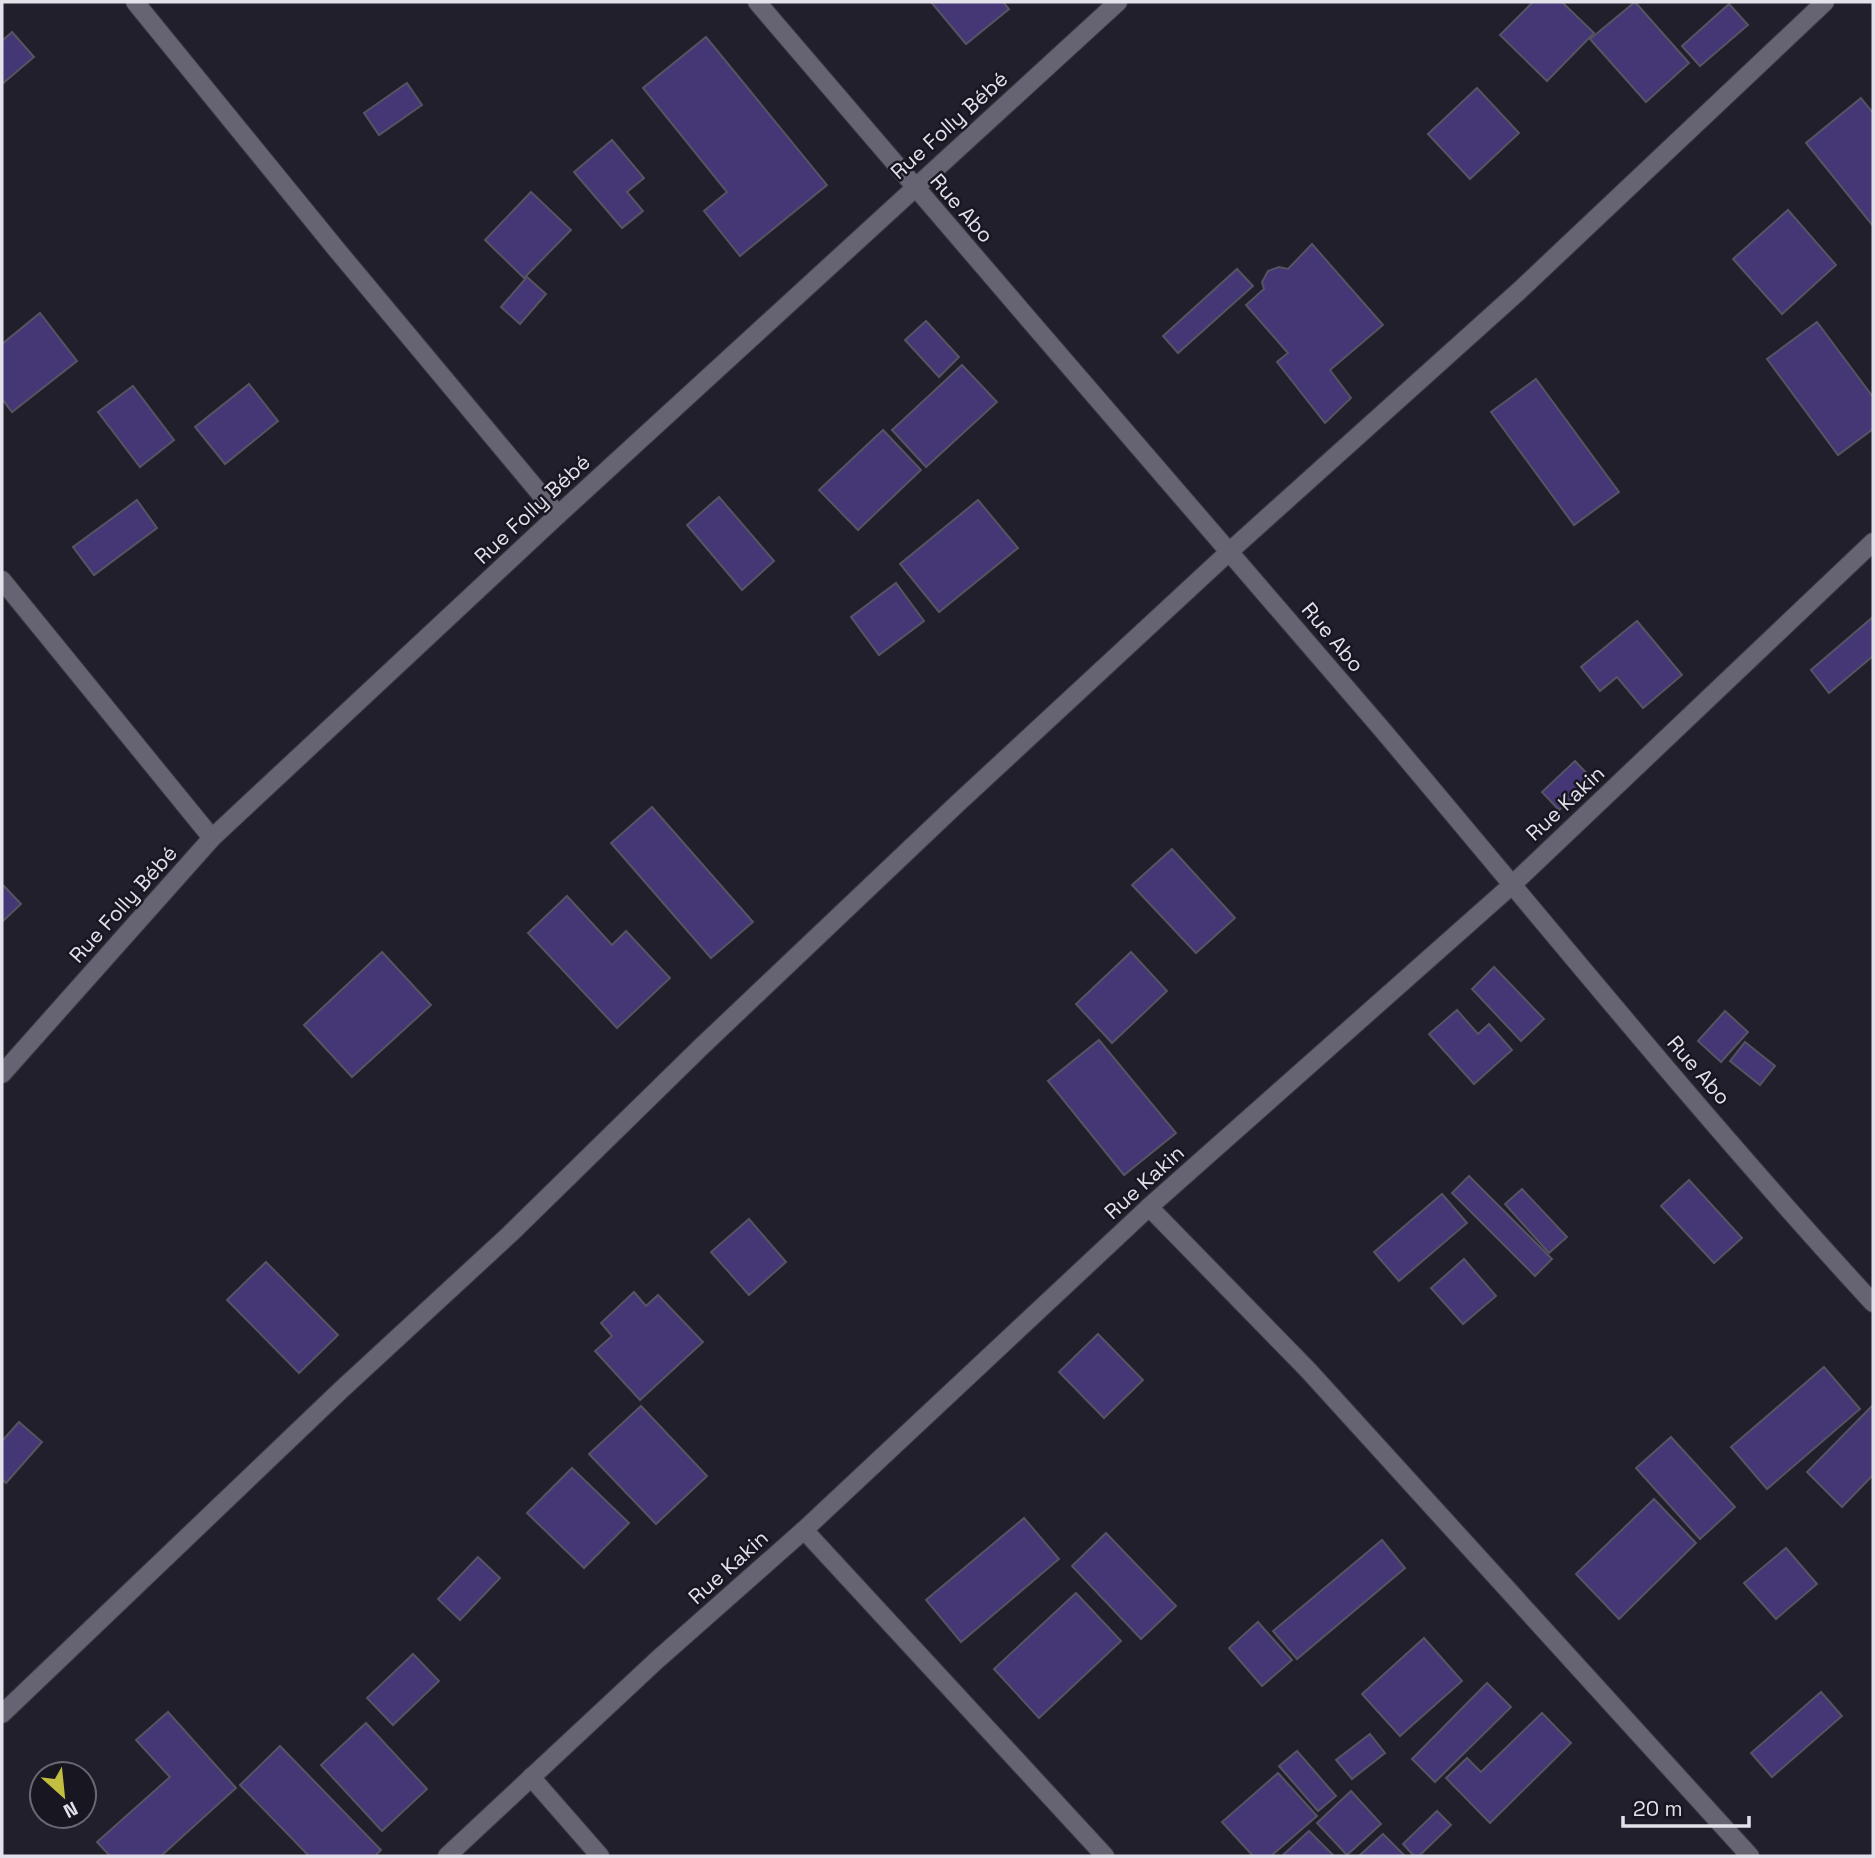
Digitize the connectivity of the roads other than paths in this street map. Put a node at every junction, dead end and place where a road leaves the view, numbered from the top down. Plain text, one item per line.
1 (135, 2) edge
2 (757, 2) edge
3 (1118, 2) edge
4 (1825, 2) edge
5 (914, 187) junction
6 (558, 514) junction
7 (1873, 542) edge
8 (1230, 551) junction
9 (2, 580) edge
10 (212, 838) junction
11 (1513, 884) junction
12 (2, 1074) edge
13 (1149, 1207) junction
14 (1873, 1303) edge
15 (804, 1530) junction
16 (2, 1714) edge
17 (531, 1777) junction
18 (447, 1856) edge
19 (600, 1856) edge
20 (1105, 1856) edge
21 (1750, 1856) edge

1 - 6 street
2 - 5 street, Rue Abo
3 - 5 street, Rue Folly Bébé
4 - 8 street
5 - 6 street, Rue Folly Bébé
5 - 8 street, Rue Abo
6 - 10 street, Rue Folly Bébé
7 - 11 street, Rue Kakin
8 - 11 street, Rue Abo
8 - 16 street
9 - 10 street
10 - 12 street, Rue Folly Bébé
11 - 13 street, Rue Kakin
11 - 14 street, Rue Abo
13 - 15 street, Rue Kakin
13 - 21 street
15 - 17 street, Rue Kakin
15 - 20 street
17 - 18 street, Rue Kakin
17 - 19 street

